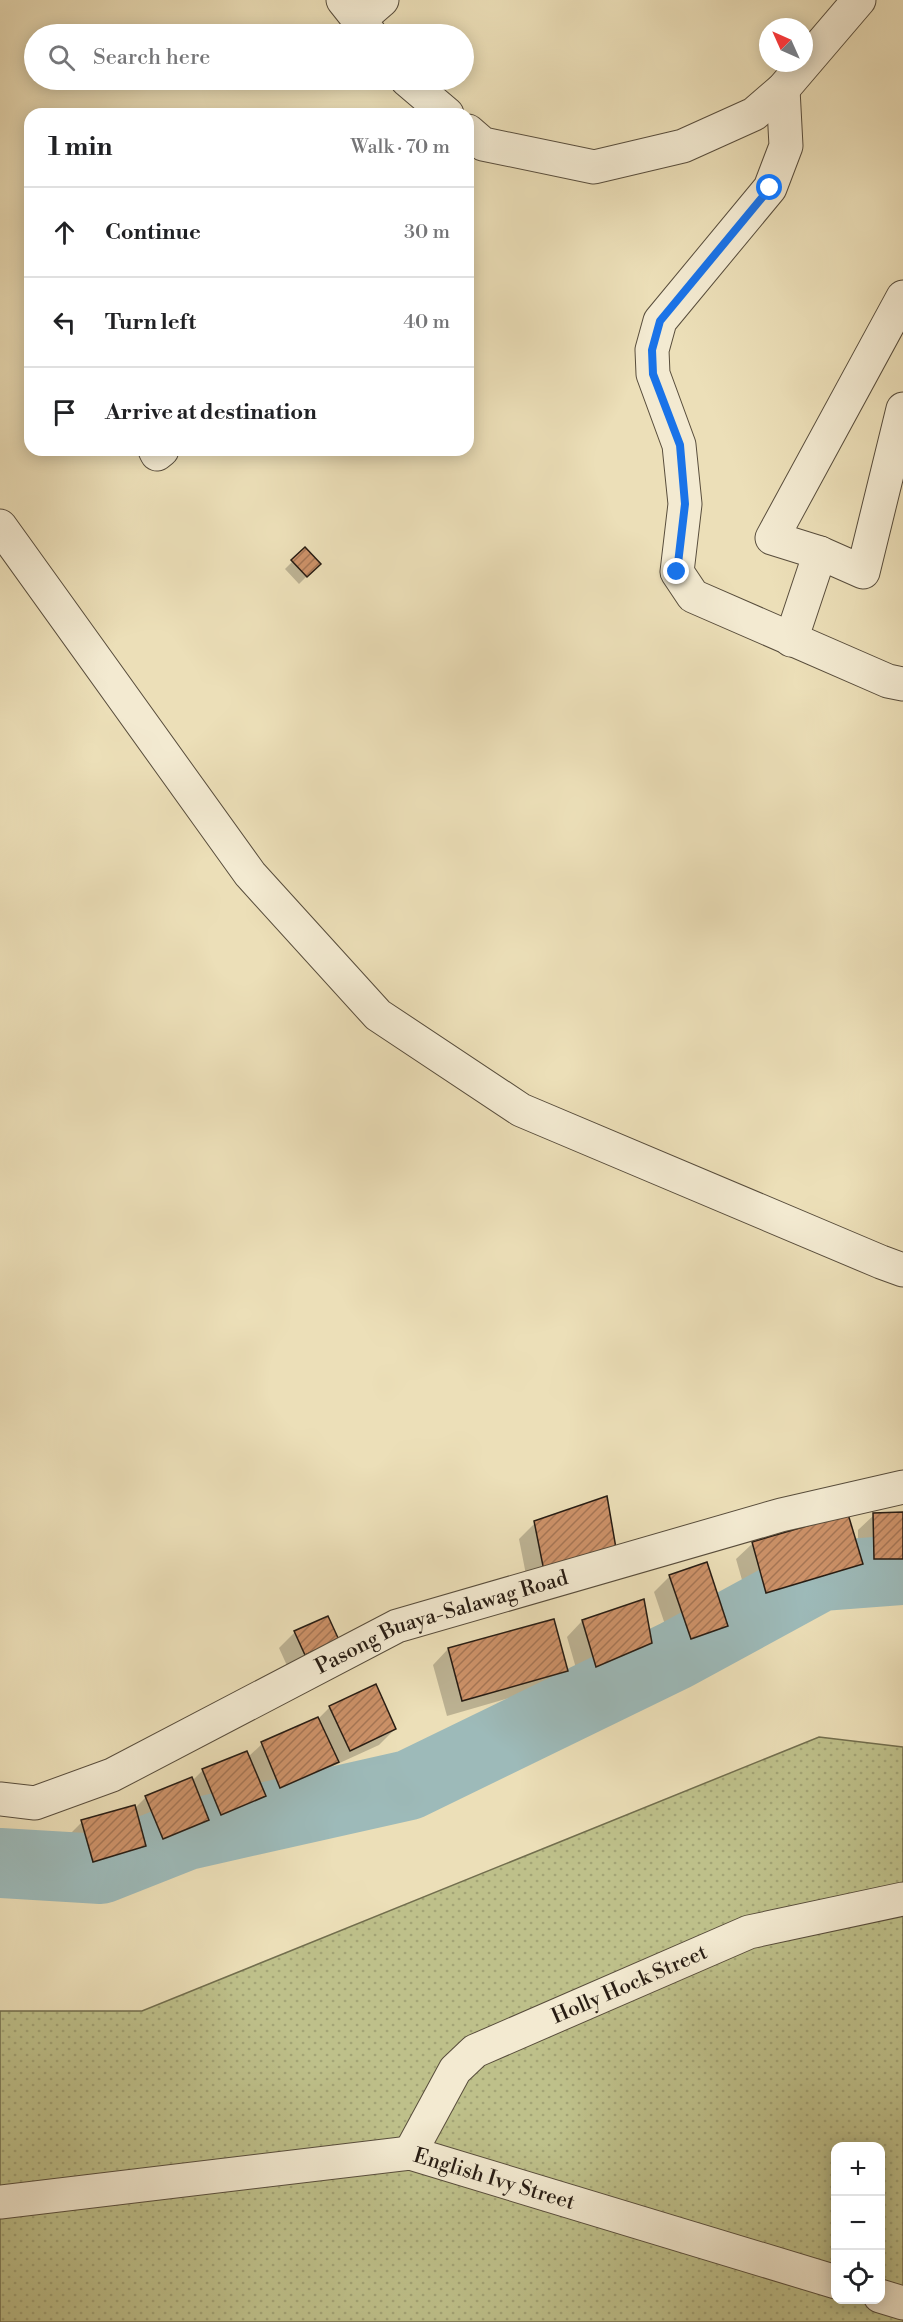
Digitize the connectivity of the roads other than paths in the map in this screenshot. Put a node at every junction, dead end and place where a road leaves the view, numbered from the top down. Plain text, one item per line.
1 (859, 0) edge
2 (783, 89) junction
3 (419, 90) edge
4 (440, 108) edge
5 (474, 136) edge
6 (903, 297) edge
7 (903, 409) edge
8 (0, 526) edge
9 (820, 553) junction
10 (791, 640) junction
11 (903, 684) edge
12 (903, 1270) edge
13 (903, 1487) edge
14 (0, 1800) edge
15 (903, 1899) edge
16 (410, 2153) junction
17 (0, 2202) edge
18 (831, 2280) edge
19 (885, 2298) edge
20 (903, 2303) edge

1 - 2 street
2 - 5 street
2 - 10 street
3 - 4 street
6 - 9 street
7 - 9 street
8 - 12 street
9 - 10 street
10 - 11 street
13 - 14 street, Pasong Buaya-Salawag Road
15 - 16 street, Holly Hock Street
16 - 17 street, English Ivy Street
16 - 18 street, English Ivy Street
19 - 20 street

